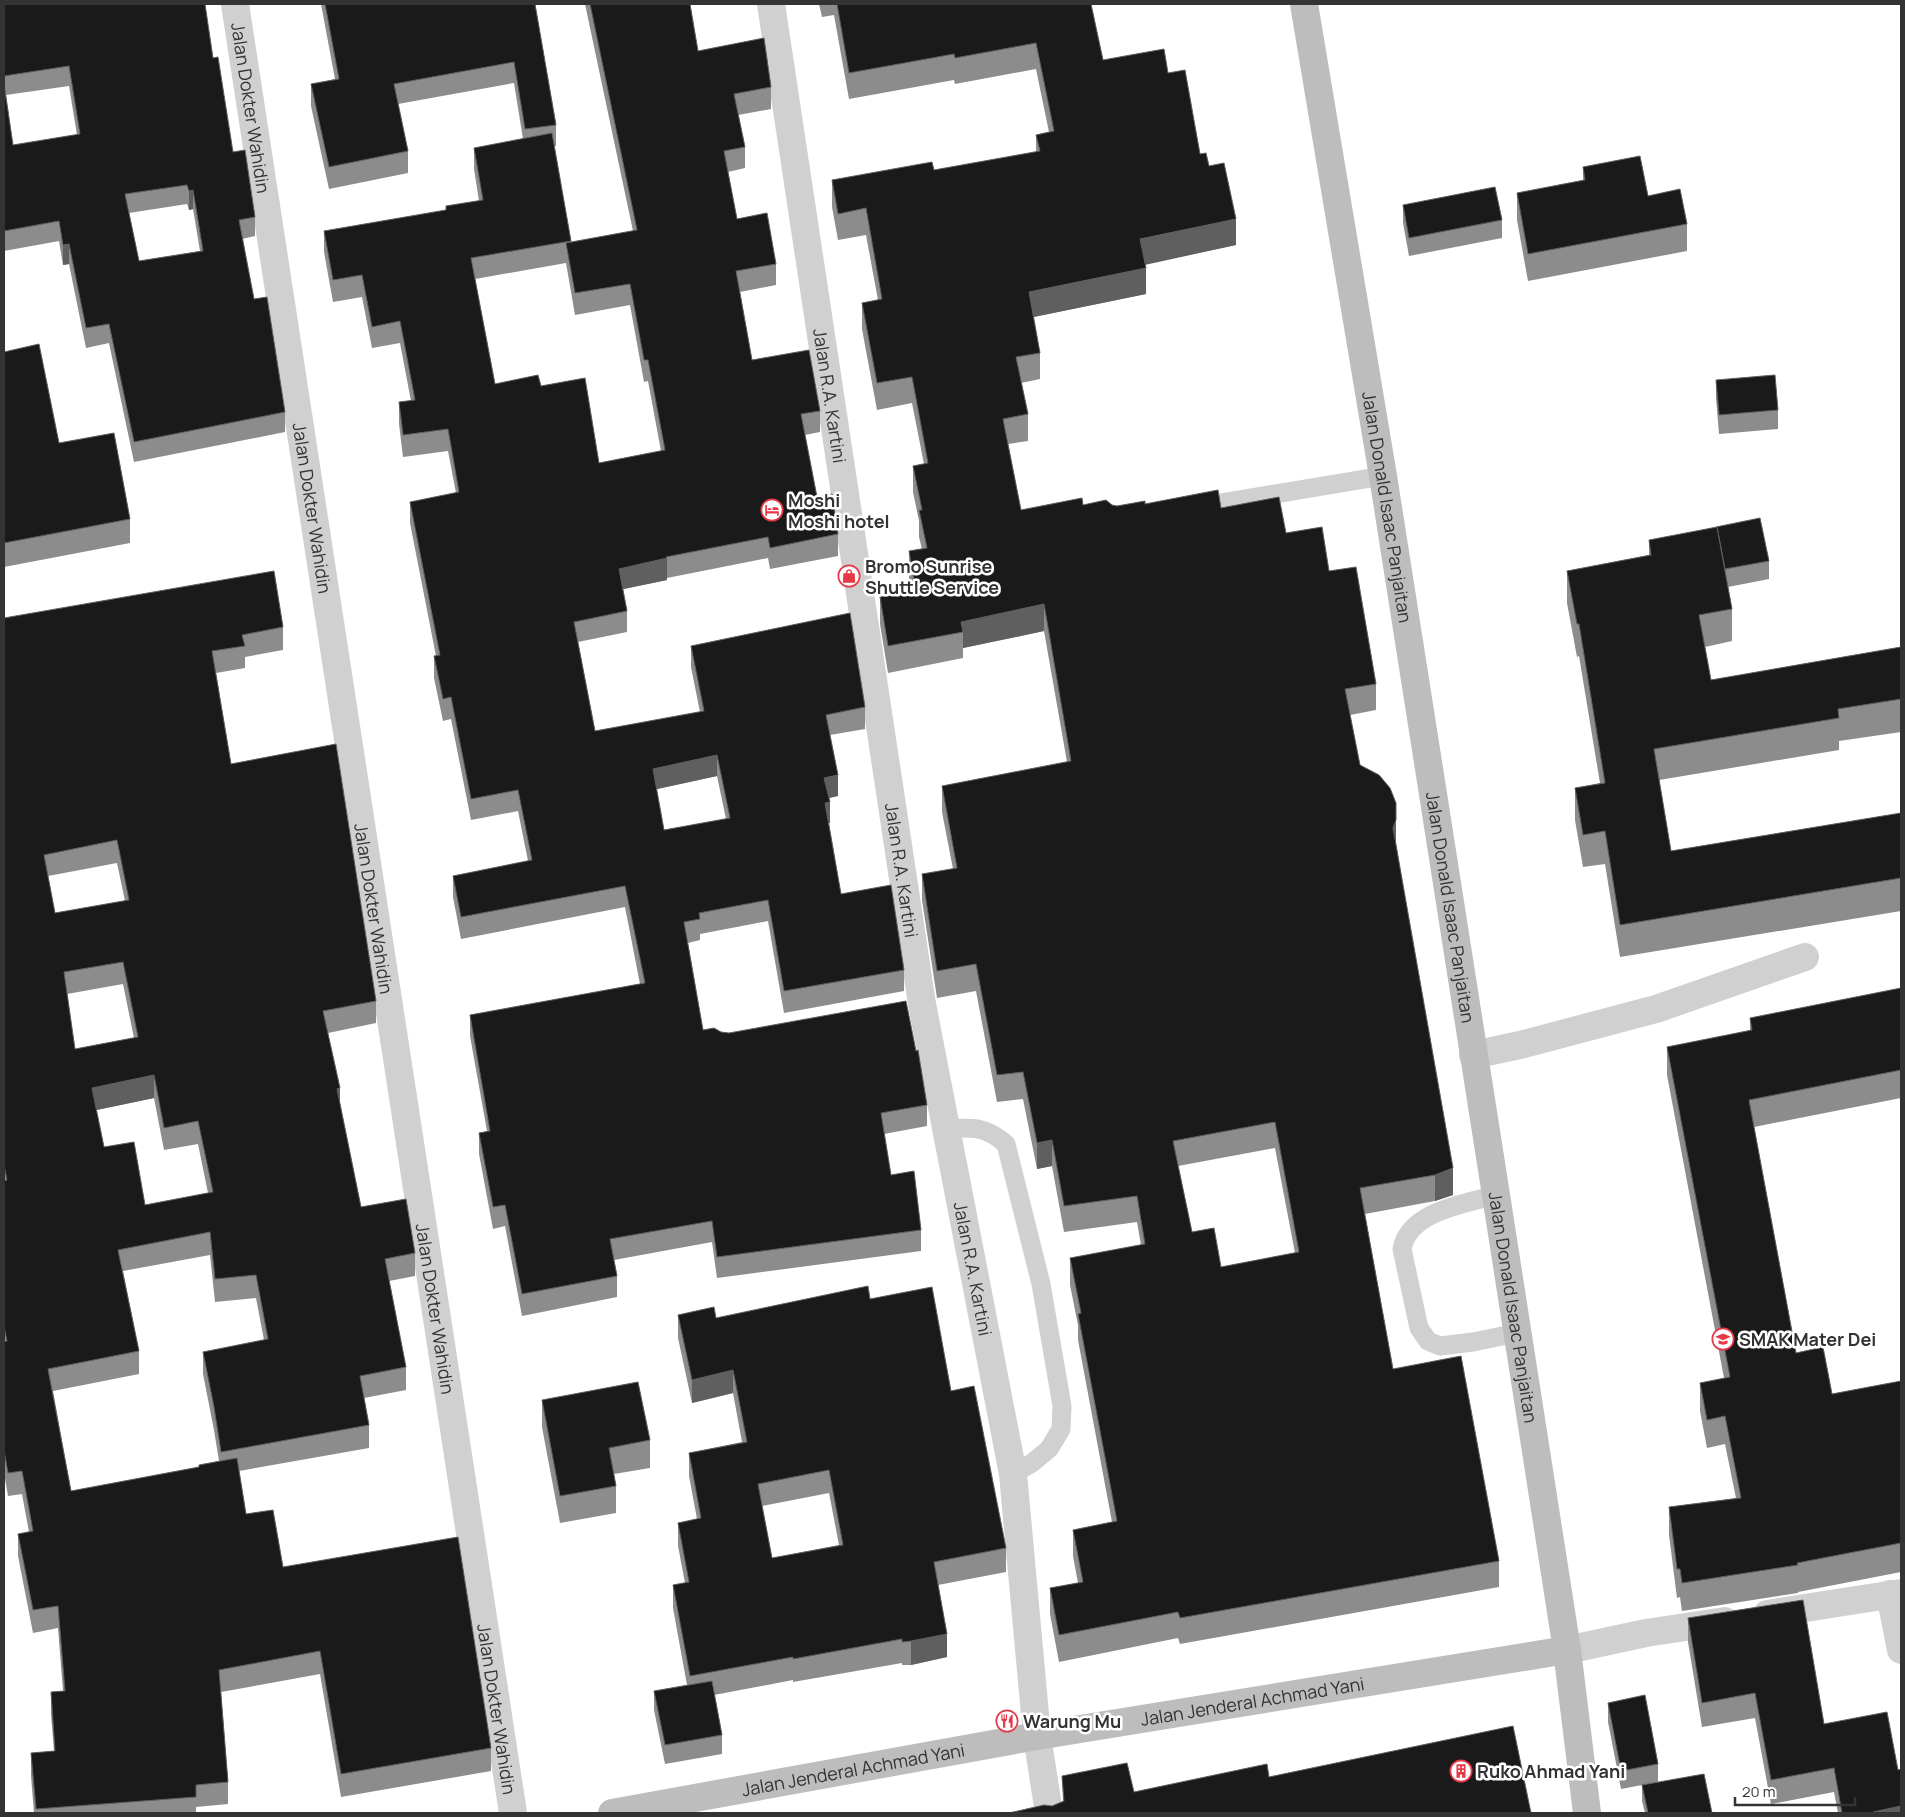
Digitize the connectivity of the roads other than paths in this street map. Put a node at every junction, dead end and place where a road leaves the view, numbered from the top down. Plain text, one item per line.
1 (235, 4) edge
2 (771, 4) edge
3 (1304, 4) edge
4 (1383, 476) junction
5 (1182, 510) edge
6 (1805, 957) dead end
7 (1474, 1055) junction
8 (946, 1129) junction
9 (1496, 1195) junction
10 (1517, 1334) junction
11 (1013, 1474) junction
12 (1896, 1594) edge
13 (1567, 1650) junction
14 (1901, 1650) edge
15 (1037, 1736) junction
16 (514, 1813) edge
17 (612, 1813) edge
18 (1049, 1813) edge
19 (1587, 1813) edge

1 - 16 street, Jalan Dokter Wahidin
2 - 8 street, Jalan R.A. Kartini
3 - 4 main road, Jalan Donald Isaac Panjaitan
4 - 5 lane
4 - 7 main road, Jalan Donald Isaac Panjaitan
6 - 7 street
7 - 9 main road, Jalan Donald Isaac Panjaitan
8 - 11 street, Jalan R.A. Kartini
8 - 11 lane
9 - 10 main road, Jalan Donald Isaac Panjaitan
9 - 10 lane
10 - 13 main road, Jalan Donald Isaac Panjaitan
11 - 15 street, Jalan R.A. Kartini
12 - 13 street
12 - 14 street
13 - 15 main road, Jalan Jenderal Achmad Yani
13 - 19 main road, Jalan Donald Isaac Panjaitan
15 - 17 main road, Jalan Jenderal Achmad Yani
15 - 18 street, Jalan R.A. Kartini

